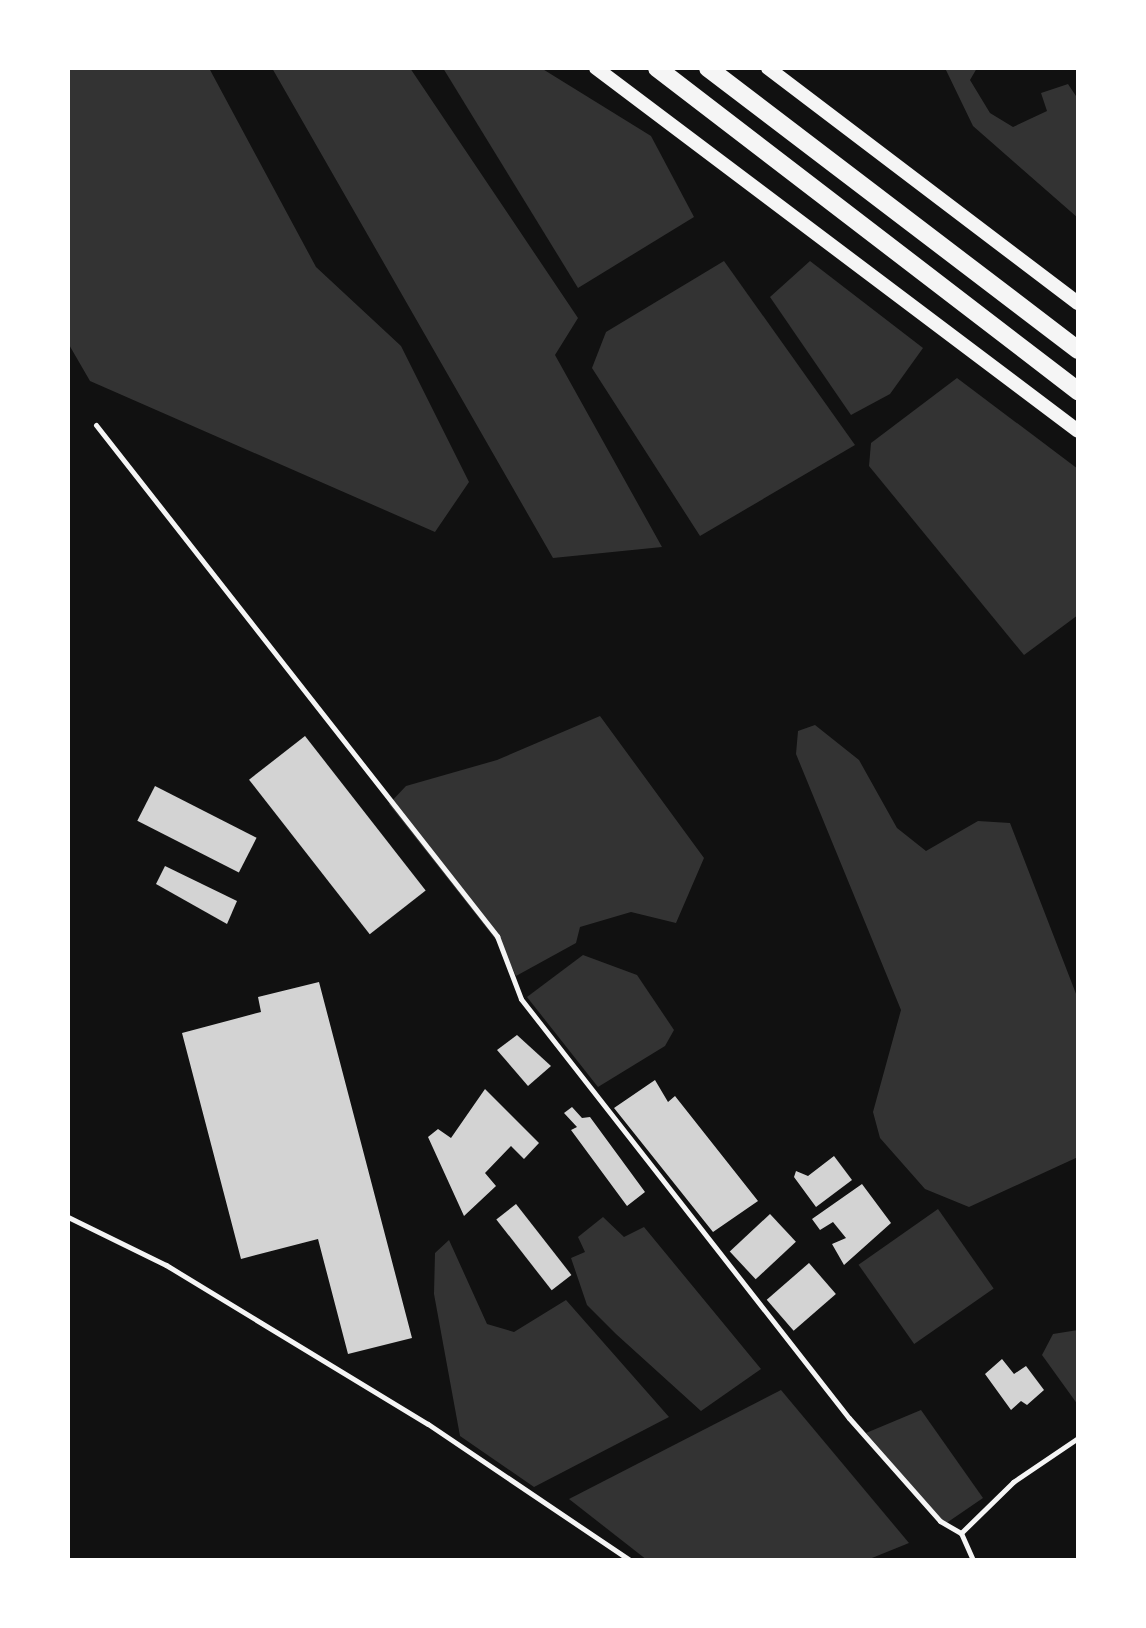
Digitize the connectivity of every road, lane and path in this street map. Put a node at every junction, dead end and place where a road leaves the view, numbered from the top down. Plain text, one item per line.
1 (596, 68) edge
2 (657, 68) edge
3 (708, 68) edge
4 (768, 68) edge
5 (1078, 303) edge
6 (1078, 350) edge
7 (1078, 391) edge
8 (96, 425) dead end
9 (1078, 431) edge
10 (68, 1217) edge
11 (1078, 1438) edge
12 (961, 1533) junction
13 (630, 1560) edge
14 (973, 1560) edge

1 - 9 street
2 - 7 highway
3 - 6 highway
4 - 5 street
8 - 12 lane
10 - 13 lane
11 - 12 lane
12 - 14 lane

